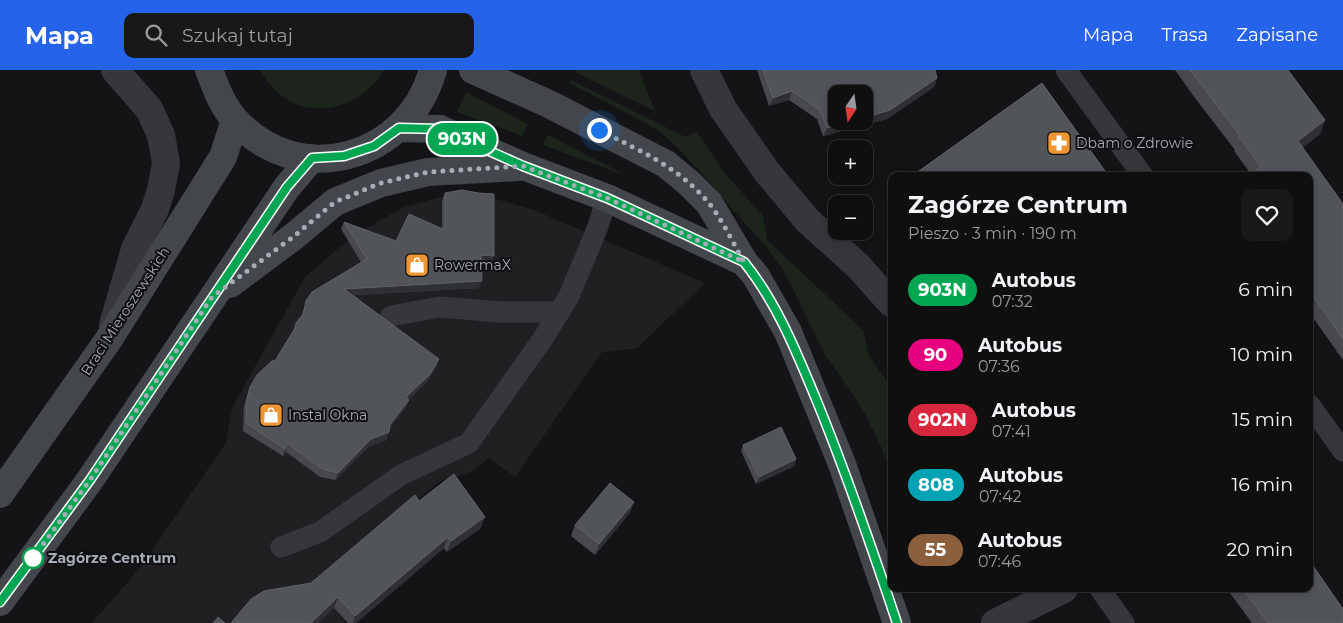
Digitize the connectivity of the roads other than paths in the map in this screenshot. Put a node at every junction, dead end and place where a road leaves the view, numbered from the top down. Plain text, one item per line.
1 (115, 70) edge
2 (210, 70) edge
3 (433, 70) edge
4 (474, 70) edge
5 (523, 70) edge
6 (704, 70) edge
7 (1066, 70) edge
8 (549, 104) junction
9 (235, 120) junction
10 (399, 128) junction
11 (312, 158) junction
12 (523, 166) junction
13 (1140, 172) edge
14 (607, 198) junction
15 (744, 262) junction
16 (212, 297) junction
17 (888, 300) edge
18 (560, 312) junction
19 (391, 316) dead end
20 (109, 339) junction
21 (1313, 410) edge
22 (1343, 451) edge
23 (0, 494) edge
24 (281, 547) dead end
25 (1058, 592) edge
26 (1102, 592) edge
27 (0, 602) edge
28 (897, 623) edge
29 (994, 623) edge
30 (1124, 623) edge

1 - 20 street
2 - 9 street
3 - 10 street
4 - 8 street
5 - 8 street
6 - 17 street
7 - 13 lane
8 - 15 street
9 - 11 street
9 - 20 street, Braci Mieroszewskich
10 - 11 street
10 - 12 street
11 - 16 street
12 - 14 street
12 - 16 street
14 - 15 street
14 - 18 lane
15 - 28 street
16 - 27 street
18 - 19 lane
18 - 24 lane
20 - 23 street, Braci Mieroszewskich
21 - 22 lane
25 - 29 street
26 - 30 lane

